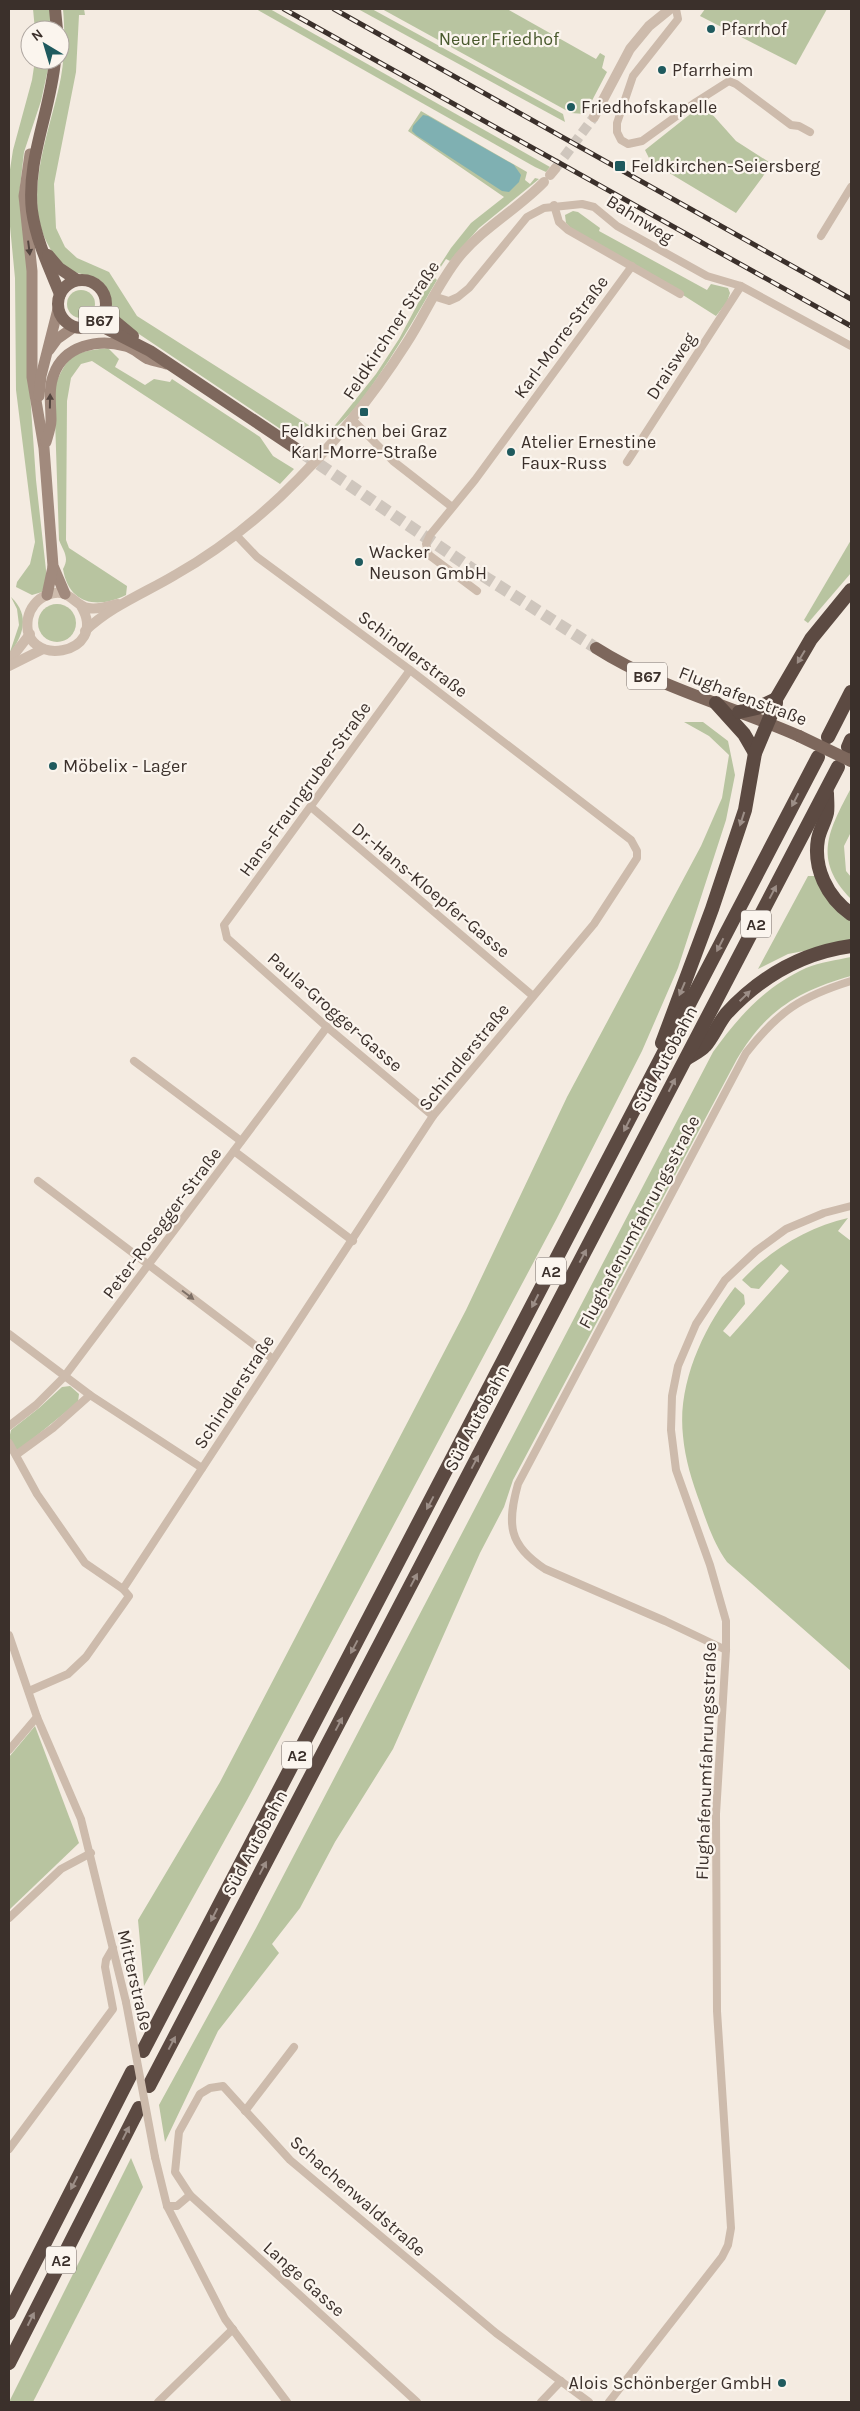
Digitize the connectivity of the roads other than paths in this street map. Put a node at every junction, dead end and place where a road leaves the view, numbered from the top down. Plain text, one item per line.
1 (670, 9) edge
2 (676, 9) edge
3 (53, 70) edge
4 (45, 115) junction
5 (594, 117) tunnel mouth
6 (810, 132) dead end
7 (550, 175) tunnel mouth
8 (851, 187) edge
9 (554, 205) junction
10 (821, 236) dead end
11 (42, 247) junction
12 (632, 266) junction
13 (77, 280) junction
14 (741, 286) junction
15 (60, 294) junction
16 (680, 294) dead end
17 (434, 296) junction
18 (58, 308) junction
19 (106, 308) junction
20 (74, 327) junction
21 (90, 327) junction
22 (851, 346) edge
23 (150, 351) junction
24 (48, 352) junction
25 (168, 364) junction
26 (38, 406) junction
27 (352, 418) junction
28 (44, 448) junction
29 (304, 454) tunnel mouth
30 (627, 462) dead end
31 (452, 507) junction
32 (236, 535) junction
33 (53, 566) junction
34 (851, 590) edge
35 (478, 592) dead end
36 (65, 594) junction
37 (46, 595) junction
38 (124, 603) junction
39 (81, 606) junction
40 (85, 630) junction
41 (30, 634) junction
42 (596, 648) tunnel mouth
43 (43, 649) junction
44 (9, 661) edge
45 (9, 666) edge
46 (410, 670) junction
47 (851, 692) edge
48 (776, 699) junction
49 (716, 703) junction
50 (739, 712) junction
51 (768, 722) junction
52 (828, 738) dead end
53 (755, 753) junction
54 (818, 757) dead end
55 (851, 761) edge
56 (838, 767) dead end
57 (827, 790) junction
58 (311, 807) junction
59 (851, 914) edge
60 (224, 925) joint
61 (851, 946) edge
62 (851, 981) edge
63 (533, 996) junction
64 (327, 1027) junction
65 (685, 1059) junction
66 (134, 1060) dead end
67 (649, 1082) junction
68 (433, 1116) junction
69 (241, 1142) junction
70 (234, 1152) junction
71 (38, 1181) dead end
72 (851, 1206) edge
73 (353, 1241) junction
74 (149, 1266) junction
75 (9, 1334) edge
76 (273, 1359) junction
77 (64, 1377) junction
78 (90, 1395) junction
79 (9, 1426) edge
80 (9, 1443) edge
81 (16, 1455) junction
82 (202, 1468) junction
83 (122, 1589) junction
84 (9, 1635) edge
85 (726, 1650) junction
86 (28, 1691) junction
87 (37, 1717) junction
88 (9, 1750) edge
89 (90, 1853) junction
90 (9, 1918) edge
91 (113, 1948) junction
92 (294, 2048) dead end
93 (143, 2051) dead end
94 (132, 2072) dead end
95 (149, 2086) dead end
96 (139, 2108) dead end
97 (245, 2111) junction
98 (9, 2149) edge
99 (190, 2195) junction
100 (167, 2206) junction
101 (9, 2313) edge
102 (233, 2329) junction
103 (9, 2363) edge
104 (561, 2381) junction
105 (158, 2402) edge
106 (287, 2402) edge
107 (417, 2402) edge
108 (540, 2402) edge
109 (590, 2402) edge
110 (609, 2402) edge

1 - 5 street
2 - 6 street
3 - 4 main road, B67
4 - 11 main road, B67
4 -> 26 main road
7 - 17 street, Feldkirchner Straße
8 - 10 street
9 - 12 street, Karl-Morre-Straße
9 - 14 street, Bahnweg
9 - 17 street, Bahnweg
11 - 13 main road, B67
11 - 15 main road, B67
12 - 16 street
12 - 31 street, Karl-Morre-Straße
13 - 15 main road, B67
13 - 19 main road, B67
14 - 22 street, Bahnweg
14 - 30 street, Draisweg
15 - 18 main road, B67
17 - 27 street, Feldkirchner Straße
18 - 20 main road, B67
18 - 24 main road
19 - 21 main road, B67
19 - 23 main road, B67
20 - 21 main road, B67
20 - 24 main road
21 - 23 main road, B67
23 - 25 main road, B67
24 - 26 main road
28 -> 25 main road
25 - 29 main road, B67
26 - 28 main road
27 - 31 street
27 - 32 street, Feldkirchner Straße
28 - 33 main road
31 - 35 street, Karl-Morre-Straße
32 - 38 street, Feldkirchner Straße
32 - 46 street, Schindlerstraße
33 - 36 main road
33 - 37 main road
34 -> 48 highway
36 - 37 street
36 - 39 street
37 - 41 street
38 - 39 street, Feldkirchner Straße
38 - 40 street, Feldkirchner Straße
39 - 40 street
40 - 43 street
41 - 43 street
41 - 44 street
42 - 49 main road, Flughafenstraße / B67
43 - 45 street
46 - 58 street, Hans-Fraungruber-Straße
46 - 63 street, Schindlerstraße
47 - 52 highway
48 - 50 highway
48 - 51 highway
49 - 50 main road, Flughafenstraße / B67
49 - 53 highway
50 - 51 main road, Flughafenstraße / B67
51 - 53 highway
51 - 55 main road, Flughafenstraße / B67, bridge
53 -> 67 highway
54 -> 67 highway, Süd Autobahn / A2
56 - 57 highway, Süd Autobahn / A2
57 - 59 highway
65 -> 57 highway, Süd Autobahn / A2
58 - 60 street, Hans-Fraungruber-Straße
58 - 63 street, Dr.-Hans-Kloepfer-Gasse
60 - 64 street, Paula-Grogger-Gasse
65 -> 61 highway
62 - 85 street, Flughafenumfahrungsstraße
63 - 68 street, Schindlerstraße
64 - 68 street, Paula-Grogger-Gasse
64 - 69 street, Peter-Rosegger-Straße
95 -> 65 highway, Süd Autobahn / A2
66 - 69 street
67 -> 93 highway, Süd Autobahn / A2
68 - 73 street, Schindlerstraße
69 - 70 street, Peter-Rosegger-Straße
70 - 73 street
70 - 74 street, Peter-Rosegger-Straße
71 - 74 street
72 - 85 street, Flughafenumfahrungsstraße
73 - 76 street, Schindlerstraße
74 -> 76 street
74 - 77 street, Peter-Rosegger-Straße
75 - 77 street
76 - 82 street, Schindlerstraße
77 - 78 street
77 - 79 street, Peter-Rosegger-Straße
78 - 81 street
78 - 82 street
80 - 81 street
81 - 83 street
82 - 83 street, Schindlerstraße
83 - 86 street, Schindlerstraße
84 - 86 street, Mitterstraße
85 - 110 street, Flughafenumfahrungsstraße
86 - 87 street, Mitterstraße
87 - 88 street
87 - 89 street, Mitterstraße
89 - 90 street
89 - 91 street, Mitterstraße
91 - 98 street
91 - 100 street, Mitterstraße, bridge
92 - 97 street
94 -> 101 highway, A2
103 -> 96 highway, A2
97 - 99 street, Schachenwaldstraße
97 - 104 street, Schachenwaldstraße
99 - 100 street
99 - 107 street, Lange Gasse
100 - 102 street, Mitterstraße
102 - 105 street
102 - 106 street, Mitterstraße
104 - 108 street
104 - 109 street, Schachenwaldstraße

